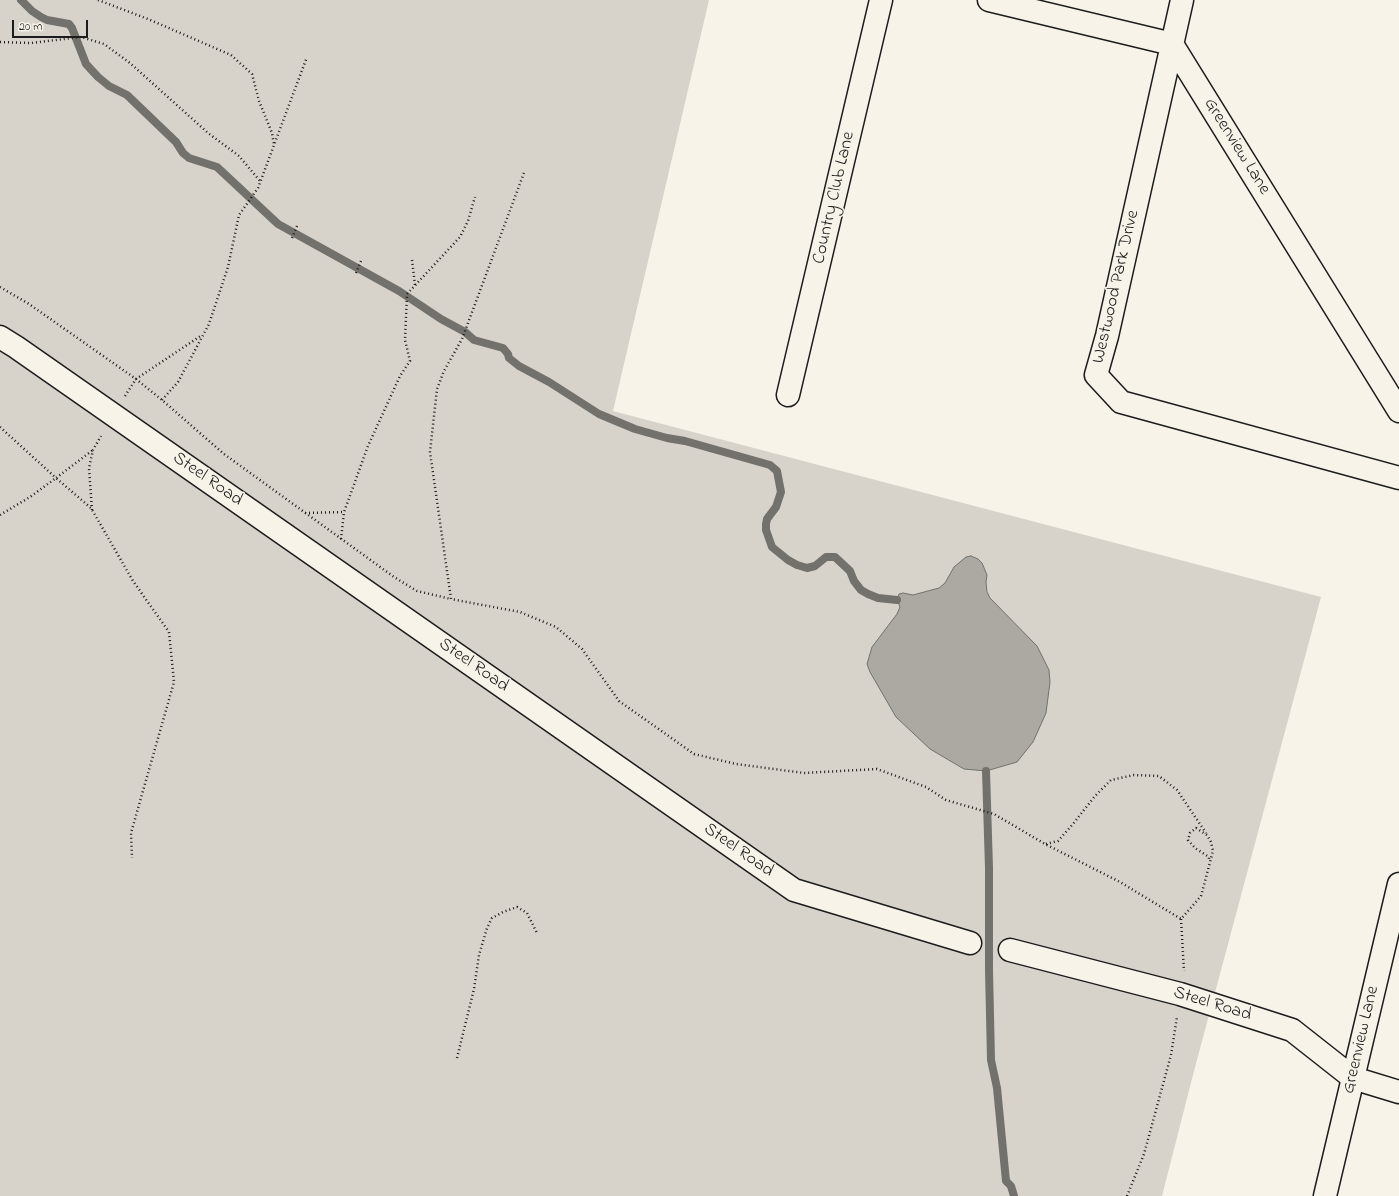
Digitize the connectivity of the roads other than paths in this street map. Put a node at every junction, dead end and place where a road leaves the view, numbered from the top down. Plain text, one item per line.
1 (881, 0) edge
2 (989, 0) edge
3 (1182, 0) edge
4 (1172, 44) junction
5 (0, 337) edge
6 (788, 395) dead end
7 (1399, 411) edge
8 (1399, 478) edge
9 (1399, 884) edge
10 (970, 943) dead end
11 (1010, 950) dead end
12 (1353, 1078) junction
13 (1399, 1092) edge
14 (1325, 1196) edge

1 - 6 street, Country Club Lane
2 - 4 street
3 - 4 street, Westwood Park Drive
4 - 7 street, Greenview Lane
4 - 8 street, Westwood Park Drive
5 - 10 street, Steel Road
9 - 12 street, Greenview Lane
11 - 12 street, Steel Road
12 - 13 street, Steel Road
12 - 14 street, Greenview Lane

